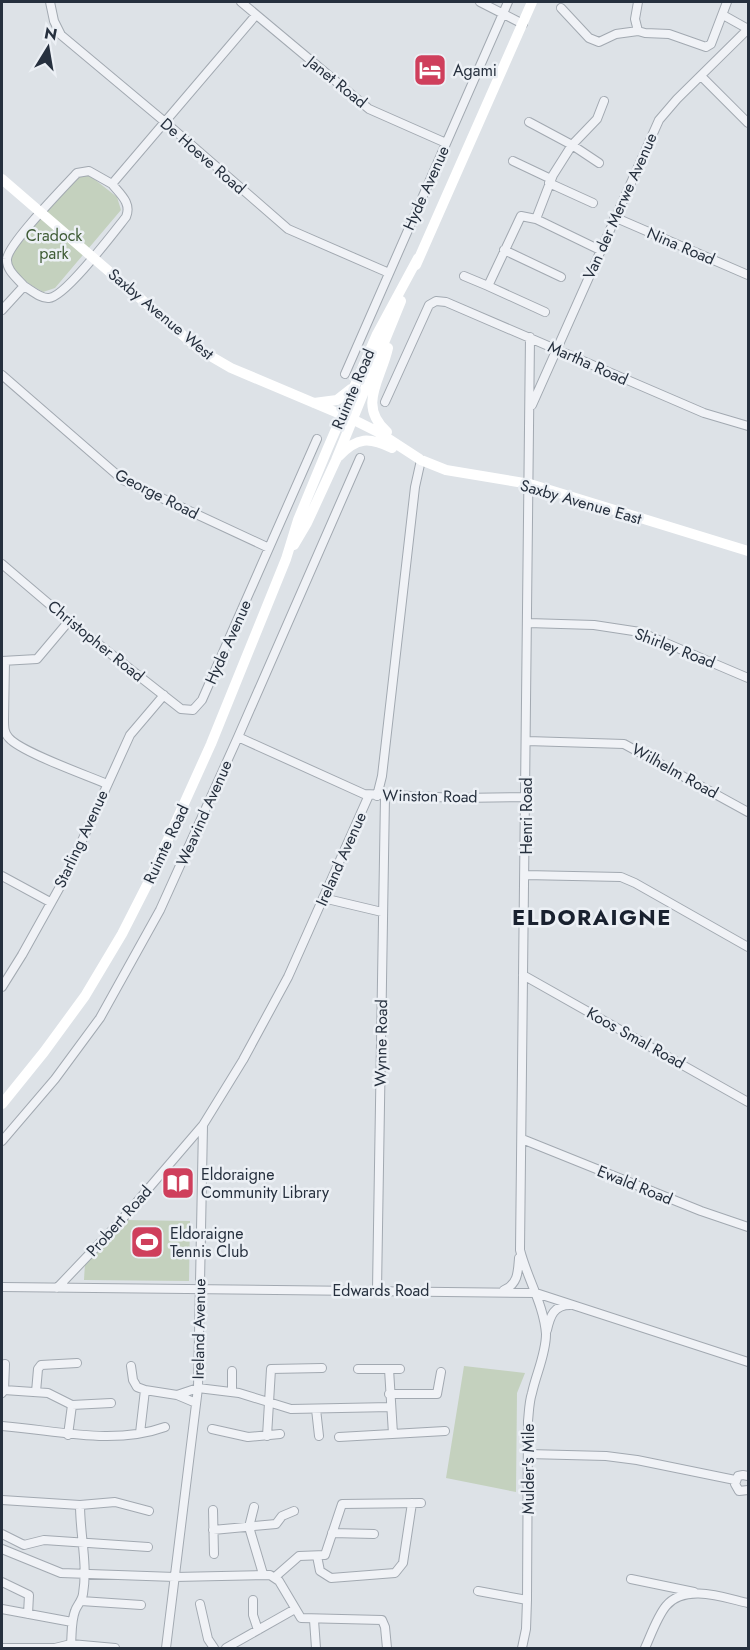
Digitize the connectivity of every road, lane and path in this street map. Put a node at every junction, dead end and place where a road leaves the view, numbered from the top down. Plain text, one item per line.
1 (50, 2) edge
2 (241, 2) edge
3 (480, 2) edge
4 (508, 2) edge
5 (532, 2) edge
6 (638, 2) edge
7 (727, 2) edge
8 (561, 8) dead end
9 (502, 14) junction
10 (256, 15) junction
11 (723, 15) junction
12 (523, 24) junction
13 (748, 29) edge
14 (638, 31) junction
15 (701, 76) junction
16 (604, 101) dead end
17 (165, 122) junction
18 (529, 122) dead end
19 (748, 123) edge
20 (446, 143) junction
21 (573, 145) junction
22 (513, 161) dead end
23 (599, 163) dead end
24 (2, 179) edge
25 (550, 181) junction
26 (112, 184) junction
27 (593, 203) dead end
28 (41, 212) junction
29 (614, 217) junction
30 (536, 219) junction
31 (504, 250) junction
32 (600, 250) junction
33 (93, 257) junction
34 (418, 258) junction
35 (389, 273) junction
36 (748, 275) edge
37 (464, 276) dead end
38 (561, 276) dead end
39 (24, 286) junction
40 (488, 286) junction
41 (2, 310) edge
42 (545, 312) dead end
43 (530, 337) junction
44 (387, 338) junction
45 (557, 350) junction
46 (345, 374) dead end
47 (2, 375) edge
48 (359, 378) junction
49 (385, 402) dead end
50 (314, 403) junction
51 (530, 409) junction
52 (347, 417) junction
53 (748, 426) edge
54 (316, 439) dead end
55 (360, 458) dead end
56 (419, 459) junction
57 (336, 460) junction
58 (530, 484) junction
59 (269, 548) junction
60 (748, 551) edge
61 (286, 559) junction
62 (2, 564) edge
63 (69, 621) junction
64 (528, 623) junction
65 (3, 661) edge
66 (748, 678) edge
67 (164, 695) junction
68 (193, 710) joint
69 (238, 737) junction
70 (527, 741) junction
71 (107, 784) junction
72 (377, 796) junction
73 (525, 797) junction
74 (748, 812) edge
75 (525, 875) junction
76 (2, 876) edge
77 (323, 898) junction
78 (50, 902) junction
79 (382, 912) junction
80 (748, 947) edge
81 (523, 975) junction
82 (2, 987) edge
83 (748, 1102) edge
84 (2, 1104) edge
85 (203, 1125) junction
86 (522, 1139) junction
87 (2, 1141) edge
88 (748, 1227) edge
89 (520, 1250) junction
90 (2, 1287) edge
91 (57, 1288) junction
92 (200, 1290) junction
93 (376, 1290) junction
94 (503, 1291) junction
95 (536, 1293) junction
96 (574, 1305) junction
97 (546, 1334) junction
98 (748, 1362) edge
99 (77, 1363) dead end
100 (5, 1364) dead end
101 (131, 1366) dead end
102 (322, 1368) dead end
103 (358, 1369) dead end
104 (389, 1369) junction
105 (400, 1369) dead end
106 (232, 1371) dead end
107 (441, 1372) dead end
108 (198, 1388) junction
109 (145, 1390) junction
110 (3, 1391) edge
111 (36, 1392) junction
112 (232, 1392) junction
113 (389, 1394) junction
114 (177, 1395) junction
115 (111, 1402) dead end
116 (196, 1403) junction
117 (269, 1404) junction
118 (72, 1405) junction
119 (391, 1407) junction
120 (316, 1409) junction
121 (2, 1426) edge
122 (165, 1428) dead end
123 (212, 1429) dead end
124 (445, 1431) dead end
125 (140, 1433) junction
126 (280, 1434) dead end
127 (393, 1434) junction
128 (68, 1435) junction
129 (267, 1436) junction
130 (319, 1436) dead end
131 (339, 1437) dead end
132 (528, 1454) junction
133 (748, 1476) edge
134 (735, 1480) junction
135 (748, 1490) edge
136 (2, 1500) edge
137 (80, 1505) junction
138 (254, 1507) dead end
139 (213, 1510) dead end
140 (149, 1511) dead end
141 (294, 1511) dead end
142 (249, 1527) junction
143 (213, 1530) junction
144 (332, 1533) junction
145 (2, 1534) edge
146 (374, 1534) dead end
147 (82, 1541) junction
148 (148, 1547) dead end
149 (2, 1549) edge
150 (214, 1554) dead end
151 (317, 1556) junction
152 (263, 1574) junction
153 (84, 1575) junction
154 (175, 1577) junction
155 (275, 1577) junction
156 (631, 1580) dead end
157 (2, 1582) edge
158 (478, 1592) dead end
159 (699, 1593) junction
160 (253, 1600) dead end
161 (527, 1600) junction
162 (81, 1601) junction
163 (748, 1603) edge
164 (200, 1604) dead end
165 (141, 1605) dead end
166 (2, 1609) edge
167 (295, 1609) junction
168 (28, 1614) junction
169 (314, 1620) junction
170 (72, 1622) junction
171 (258, 1629) junction
172 (71, 1644) junction
173 (2, 1648) edge
174 (115, 1648) edge
175 (166, 1648) edge
176 (214, 1648) edge
177 (226, 1648) edge
178 (316, 1648) edge
179 (387, 1648) edge
180 (522, 1648) edge
181 (645, 1648) edge

1 - 17 street, De Hoeve Road
2 - 10 street, Janet Road
3 - 9 street
4 - 9 street, Hyde Avenue
5 - 12 main road, Ruimte Road
6 - 14 street
7 - 11 street
8 - 14 street
9 - 12 street
9 - 20 street, Hyde Avenue
10 - 17 street
10 - 20 street, Janet Road
11 - 13 street
11 - 14 street
12 - 34 main road, Ruimte Road
13 - 15 street, Van der Merwe Avenue
15 - 19 street
15 - 29 street, Van der Merwe Avenue
16 - 21 street
17 - 26 street
17 - 35 street, De Hoeve Road
18 - 21 street
20 - 35 street, Hyde Avenue
21 - 23 street
21 - 25 street
22 - 25 street
24 - 28 main road, Saxby Avenue West
25 - 27 street
25 - 30 street
26 - 28 street
26 - 33 street
28 - 33 main road, Saxby Avenue West
28 - 39 street
29 - 32 street, Van der Merwe Avenue
29 - 36 street, Nina Road
30 - 31 street
30 - 32 street
31 - 38 street
31 - 40 street
32 - 45 street, Van der Merwe Avenue
33 - 39 street
33 - 50 main road, Saxby Avenue West
34 - 44 main road, Ruimte Road
34 - 48 main road, Ruimte Road
35 - 46 street, Hyde Avenue
37 - 40 street
39 - 41 street
40 - 42 street
43 - 45 street, Martha Road
43 - 49 street, Martha Road
43 - 51 street, Henri Road
44 - 52 main road, Ruimte Road
44 - 56 main road
45 - 51 street, Van der Merwe Avenue
45 - 53 street, Martha Road
47 - 59 street, George Road
48 - 50 main road
48 - 52 main road, Ruimte Road
50 - 52 main road, Saxby Avenue West
51 - 58 street, Henri Road
52 - 56 main road, Saxby Avenue East
52 - 57 main road, Ruimte Road
52 - 61 main road, Ruimte Road
54 - 59 street, Hyde Avenue
55 - 69 street, Weavind Avenue
56 - 57 main road
56 - 58 main road, Saxby Avenue East
56 - 72 street, Ireland Avenue
57 - 61 main road, Ruimte Road
58 - 60 main road, Saxby Avenue East
58 - 64 street, Henri Road
59 - 68 street, Hyde Avenue
61 - 84 main road, Ruimte Road
62 - 63 street, Christopher Road
63 - 65 street
63 - 67 street, Christopher Road
64 - 66 street, Shirley Road
64 - 70 street, Henri Road
65 - 71 street
67 - 68 street, Christopher Road
67 - 71 street, Starling Avenue
69 - 72 street, Winston Road
69 - 87 street, Weavind Avenue
70 - 73 street, Henri Road
70 - 74 street, Wilhelm Road
71 - 78 street, Starling Avenue
72 - 73 street, Winston Road
72 - 77 street, Ireland Avenue
72 - 79 street, Wynne Road
73 - 75 street, Henri Road
75 - 80 street
75 - 81 street, Henri Road
76 - 78 street
77 - 79 street
77 - 85 street, Ireland Avenue
78 - 82 street, Starling Avenue
79 - 93 street, Wynne Road
81 - 83 street, Koos Smal Road
81 - 86 street, Henri Road
85 - 91 street, Probert Road
85 - 92 street, Ireland Avenue
86 - 88 street, Ewald Road
86 - 89 street, Henri Road
89 - 94 street
89 - 95 street, Henri Road
90 - 91 street, Edwards Road
91 - 92 street, Edwards Road
92 - 93 street, Edwards Road
92 - 108 street, Ireland Avenue
93 - 94 street, Edwards Road
94 - 95 street, Edwards Road
95 - 96 street, Edwards Road
95 - 97 street, Mulder's Mile
96 - 97 street
96 - 98 street, Edwards Road
97 - 132 street, Mulder's Mile
99 - 111 street
100 - 110 street
101 - 109 street
102 - 117 street
103 - 104 street
104 - 105 street
104 - 113 street
106 - 112 street
107 - 113 street
108 - 112 street
108 - 114 street
108 - 116 street, Ireland Avenue
109 - 114 street
109 - 125 street
110 - 111 street
111 - 118 street
112 - 117 street
113 - 119 street
114 - 116 street
115 - 118 street
116 - 154 street, Ireland Avenue
117 - 120 street
117 - 129 street
118 - 128 street
119 - 120 street
119 - 127 street
120 - 130 street
121 - 128 street
122 - 125 street
123 - 129 street
124 - 127 street
125 - 128 street
126 - 129 street
127 - 131 street
132 - 134 street
132 - 161 street, Mulder's Mile
133 - 134 street
134 - 135 street
136 - 137 street
137 - 140 street
137 - 147 street
138 - 142 street
139 - 143 street
141 - 142 street
142 - 143 street
142 - 152 street
143 - 150 street
144 - 146 street
144 - 151 street
144 - 151 street
145 - 147 street
147 - 148 street
147 - 153 street
149 - 153 street
151 - 155 street
152 - 154 street
152 - 155 street
153 - 154 street
153 - 162 street
154 - 175 street, Ireland Avenue
155 - 167 street
156 - 159 street
157 - 168 street
158 - 161 street
159 - 163 street
159 - 181 street
160 - 171 street
161 - 180 street, Mulder's Mile
162 - 165 street
162 - 170 street
164 - 176 street
166 - 168 street
167 - 169 street
167 - 171 street
168 - 170 street
169 - 178 street
169 - 179 street
170 - 172 street
171 - 177 street
172 - 173 street
172 - 174 street

